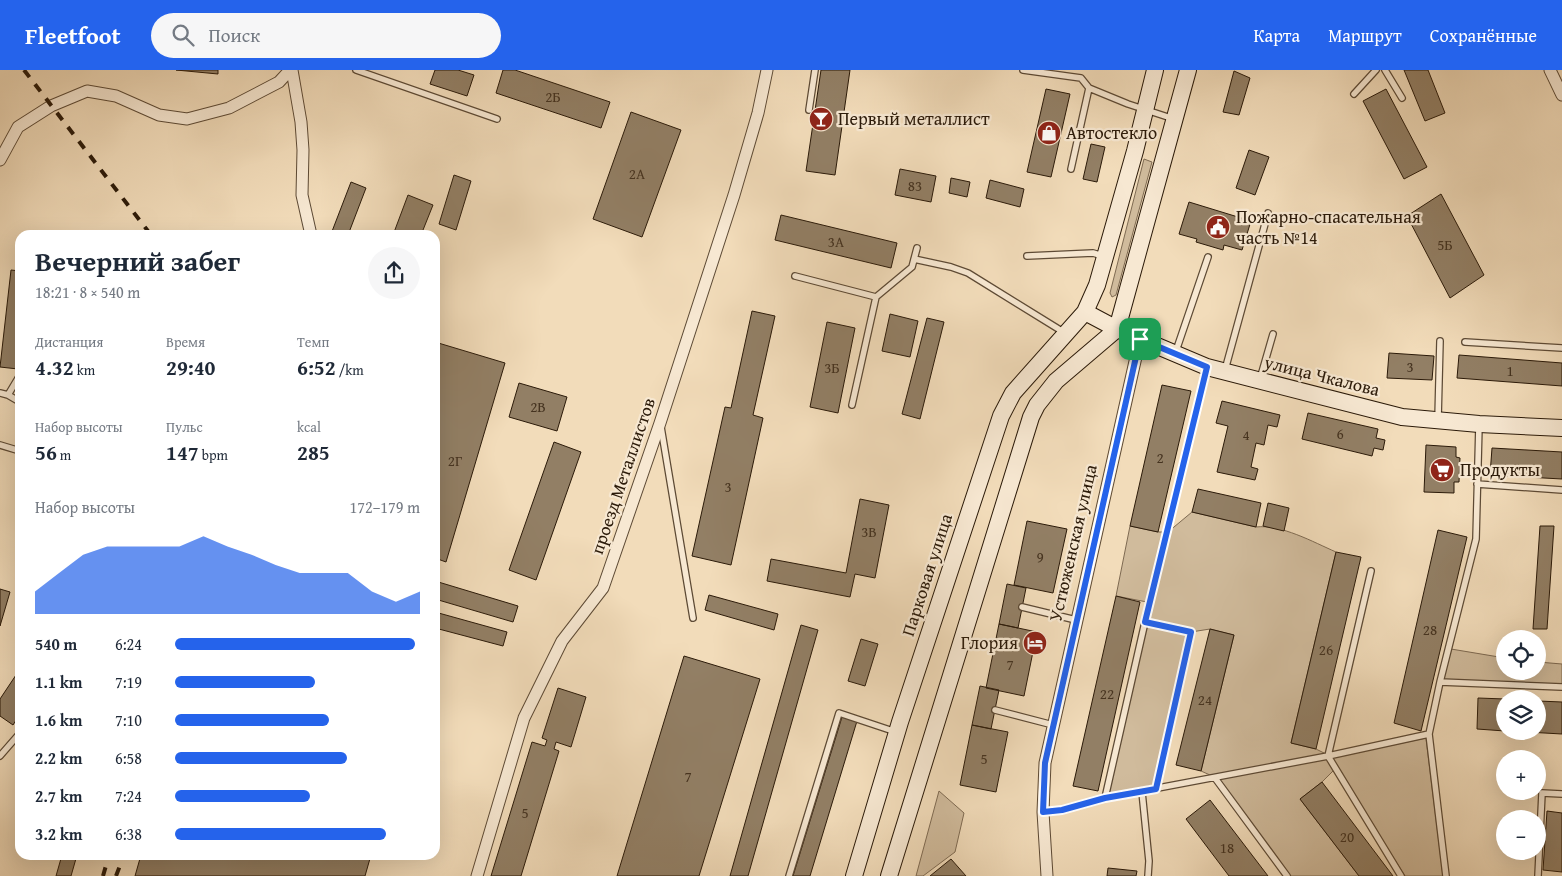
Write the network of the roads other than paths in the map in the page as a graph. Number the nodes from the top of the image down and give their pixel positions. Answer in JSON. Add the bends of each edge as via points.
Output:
{"nodes":[{"id":1,"x":291,"y":70,"type":"edge"},
{"id":2,"x":356,"y":70,"type":"edge"},
{"id":3,"x":767,"y":70,"type":"edge"},
{"id":4,"x":815,"y":70,"type":"edge"},
{"id":5,"x":1023,"y":70,"type":"edge"},
{"id":6,"x":1156,"y":70,"type":"edge"},
{"id":7,"x":1188,"y":70,"type":"edge"},
{"id":8,"x":1376,"y":70,"type":"edge"},
{"id":9,"x":1386,"y":70,"type":"edge"},
{"id":10,"x":1550,"y":70,"type":"edge"},
{"id":11,"x":1089,"y":88,"type":"junction"},
{"id":12,"x":1354,"y":94,"type":"dead end"},
{"id":13,"x":1562,"y":95,"type":"edge"},
{"id":14,"x":1402,"y":98,"type":"dead end"},
{"id":15,"x":809,"y":110,"type":"dead end"},
{"id":16,"x":1146,"y":110,"type":"junction"},
{"id":17,"x":497,"y":119,"type":"dead end"},
{"id":18,"x":1174,"y":119,"type":"junction"},
{"id":19,"x":0,"y":160,"type":"edge"},
{"id":20,"x":1071,"y":169,"type":"dead end"},
{"id":21,"x":1268,"y":213,"type":"dead end"},
{"id":22,"x":310,"y":230,"type":"edge"},
{"id":23,"x":917,"y":248,"type":"dead end"},
{"id":24,"x":1027,"y":256,"type":"dead end"},
{"id":25,"x":1105,"y":257,"type":"junction"},
{"id":26,"x":1208,"y":257,"type":"dead end"},
{"id":27,"x":914,"y":259,"type":"junction"},
{"id":28,"x":795,"y":276,"type":"dead end"},
{"id":29,"x":876,"y":297,"type":"junction"},
{"id":30,"x":1085,"y":312,"type":"junction"},
{"id":31,"x":1117,"y":329,"type":"junction"},
{"id":32,"x":1067,"y":334,"type":"junction"},
{"id":33,"x":1273,"y":334,"type":"dead end"},
{"id":34,"x":1140,"y":339,"type":"junction"},
{"id":35,"x":1440,"y":341,"type":"dead end"},
{"id":36,"x":1464,"y":342,"type":"dead end"},
{"id":37,"x":1562,"y":348,"type":"edge"},
{"id":38,"x":1175,"y":353,"type":"junction"},
{"id":39,"x":1207,"y":367,"type":"junction"},
{"id":40,"x":1225,"y":372,"type":"junction"},
{"id":41,"x":1259,"y":380,"type":"junction"},
{"id":42,"x":15,"y":383,"type":"edge"},
{"id":43,"x":0,"y":393,"type":"edge"},
{"id":44,"x":8,"y":395,"type":"junction"},
{"id":45,"x":15,"y":399,"type":"edge"},
{"id":46,"x":852,"y":405,"type":"dead end"},
{"id":47,"x":1438,"y":421,"type":"junction"},
{"id":48,"x":660,"y":423,"type":"junction"},
{"id":49,"x":1479,"y":424,"type":"junction"},
{"id":50,"x":1562,"y":428,"type":"edge"},
{"id":51,"x":0,"y":445,"type":"edge"},
{"id":52,"x":15,"y":450,"type":"edge"},
{"id":53,"x":1477,"y":484,"type":"junction"},
{"id":54,"x":1562,"y":490,"type":"edge"},
{"id":55,"x":1371,"y":571,"type":"dead end"},
{"id":56,"x":1022,"y":607,"type":"dead end"},
{"id":57,"x":693,"y":618,"type":"dead end"},
{"id":58,"x":1076,"y":620,"type":"junction"},
{"id":59,"x":1145,"y":622,"type":"junction"},
{"id":60,"x":1440,"y":682,"type":"junction"},
{"id":61,"x":1562,"y":687,"type":"edge"},
{"id":62,"x":995,"y":710,"type":"dead end"},
{"id":63,"x":1053,"y":725,"type":"junction"},
{"id":64,"x":897,"y":732,"type":"junction"},
{"id":65,"x":1429,"y":734,"type":"junction"},
{"id":66,"x":15,"y":739,"type":"edge"},
{"id":67,"x":0,"y":756,"type":"edge"},
{"id":68,"x":1328,"y":756,"type":"junction"},
{"id":69,"x":1215,"y":778,"type":"junction"},
{"id":70,"x":1156,"y":789,"type":"junction"},
{"id":71,"x":1142,"y":792,"type":"junction"},
{"id":72,"x":1562,"y":794,"type":"edge"},
{"id":73,"x":1105,"y":798,"type":"junction"},
{"id":74,"x":1043,"y":812,"type":"junction"},
{"id":75,"x":477,"y":876,"type":"edge"},
{"id":76,"x":790,"y":876,"type":"edge"},
{"id":77,"x":854,"y":876,"type":"edge"},
{"id":78,"x":889,"y":876,"type":"edge"},
{"id":79,"x":1047,"y":876,"type":"edge"},
{"id":80,"x":1148,"y":876,"type":"edge"},
{"id":81,"x":1287,"y":876,"type":"edge"},
{"id":82,"x":1402,"y":876,"type":"edge"},
{"id":83,"x":1446,"y":876,"type":"edge"},
{"id":84,"x":1538,"y":876,"type":"edge"}],
"edges":[{"from":1,"to":19,"type":"street","via":[[279,82],[229,108],[188,119],[159,115],[116,96],[87,90],[51,106],[18,127]]},
{"from":1,"to":22,"type":"street","via":[[301,122],[302,195]]},
{"from":2,"to":17,"type":"lane"},
{"from":3,"to":48,"type":"street","name":"проезд Металлистов","via":[[734,194]]},
{"from":4,"to":15,"type":"lane"},
{"from":5,"to":11,"type":"lane","via":[[1080,78]]},
{"from":6,"to":16,"type":"main road"},
{"from":7,"to":18,"type":"main road"},
{"from":8,"to":12,"type":"lane"},
{"from":9,"to":14,"type":"lane"},
{"from":10,"to":13,"type":"street"},
{"from":11,"to":16,"type":"lane"},
{"from":11,"to":20,"type":"lane"},
{"from":16,"to":18,"type":"lane"},
{"from":16,"to":25,"type":"main road"},
{"from":18,"to":31,"type":"main road"},
{"from":21,"to":40,"type":"lane"},
{"from":23,"to":27,"type":"lane"},
{"from":24,"to":25,"type":"lane","via":[[1093,253]]},
{"from":25,"to":30,"type":"main road"},
{"from":26,"to":38,"type":"lane"},
{"from":27,"to":29,"type":"lane","via":[[912,267]]},
{"from":27,"to":32,"type":"lane","via":[[968,273]]},
{"from":28,"to":29,"type":"lane"},
{"from":29,"to":46,"type":"lane"},
{"from":30,"to":31,"type":"main road","name":"улица Чкалова"},
{"from":30,"to":32,"type":"main road","name":"Парковая улица"},
{"from":31,"to":34,"type":"main road","name":"улица Чкалова"},
{"from":31,"to":78,"type":"main road","via":[[1056,381],[1031,417]]},
{"from":32,"to":64,"type":"main road","name":"Парковая улица","via":[[1013,393],[1001,416]]},
{"from":33,"to":41,"type":"lane"},
{"from":34,"to":38,"type":"main road","name":"улица Чкалова"},
{"from":34,"to":58,"type":"street","name":"Устюженская улица"},
{"from":35,"to":47,"type":"lane"},
{"from":36,"to":37,"type":"lane"},
{"from":38,"to":39,"type":"main road","name":"улица Чкалова"},
{"from":39,"to":40,"type":"main road","name":"улица Чкалова"},
{"from":39,"to":59,"type":"lane"},
{"from":40,"to":41,"type":"main road","name":"улица Чкалова"},
{"from":41,"to":47,"type":"main road","name":"улица Чкалова","via":[[1402,417]]},
{"from":42,"to":44,"type":"lane"},
{"from":43,"to":44,"type":"lane"},
{"from":44,"to":45,"type":"lane"},
{"from":47,"to":49,"type":"main road","name":"улица Чкалова"},
{"from":48,"to":57,"type":"lane"},
{"from":48,"to":75,"type":"street","name":"проезд Металлистов","via":[[604,588],[562,641],[524,718]]},
{"from":49,"to":50,"type":"main road","name":"улица Чкалова"},
{"from":49,"to":53,"type":"lane"},
{"from":51,"to":52,"type":"lane"},
{"from":53,"to":54,"type":"lane"},
{"from":53,"to":60,"type":"lane","via":[[1476,539]]},
{"from":55,"to":68,"type":"lane"},
{"from":56,"to":58,"type":"lane"},
{"from":58,"to":63,"type":"street","name":"Устюженская улица"},
{"from":59,"to":70,"type":"lane","via":[[1191,632]]},
{"from":59,"to":73,"type":"lane"},
{"from":60,"to":61,"type":"lane"},
{"from":60,"to":65,"type":"lane"},
{"from":62,"to":63,"type":"lane"},
{"from":63,"to":74,"type":"street","name":"Устюженская улица","via":[[1045,763]]},
{"from":64,"to":76,"type":"lane","via":[[839,713]]},
{"from":64,"to":77,"type":"main road","name":"Парковая улица"},
{"from":65,"to":68,"type":"lane"},
{"from":65,"to":83,"type":"lane"},
{"from":66,"to":67,"type":"lane"},
{"from":68,"to":69,"type":"lane"},
{"from":68,"to":82,"type":"lane"},
{"from":69,"to":70,"type":"lane"},
{"from":69,"to":81,"type":"lane"},
{"from":70,"to":71,"type":"lane"},
{"from":71,"to":73,"type":"lane"},
{"from":71,"to":80,"type":"lane","via":[[1150,861]]},
{"from":72,"to":84,"type":"lane","via":[[1542,793]]},
{"from":73,"to":74,"type":"lane"},
{"from":74,"to":79,"type":"street","name":"Устюженская улица"}]}
